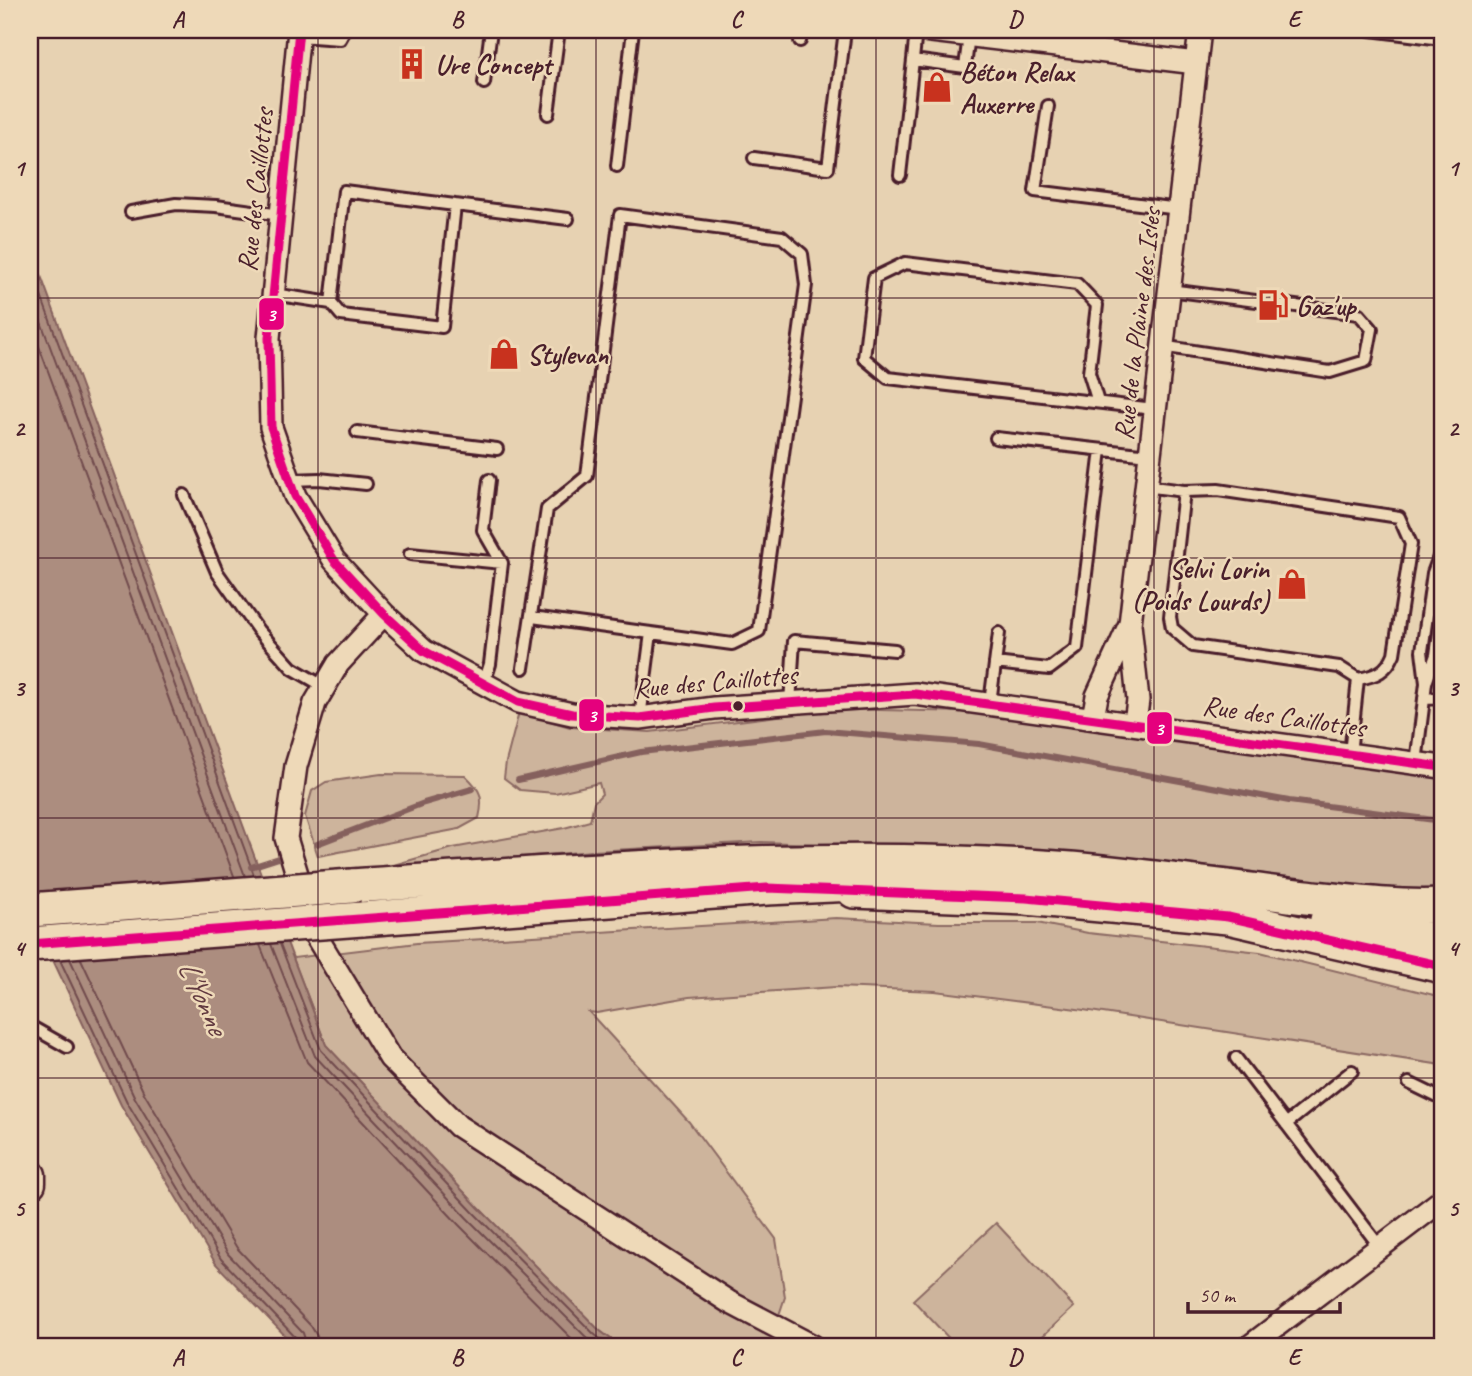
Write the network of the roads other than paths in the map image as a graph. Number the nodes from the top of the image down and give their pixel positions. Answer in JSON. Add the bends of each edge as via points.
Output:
{"nodes":[{"id":1,"x":345,"y":30,"type":"edge"},
{"id":2,"x":491,"y":30,"type":"edge"},
{"id":3,"x":558,"y":30,"type":"edge"},
{"id":4,"x":633,"y":30,"type":"edge"},
{"id":5,"x":845,"y":30,"type":"edge"},
{"id":6,"x":916,"y":30,"type":"edge"},
{"id":7,"x":924,"y":30,"type":"edge"},
{"id":8,"x":1200,"y":30,"type":"edge"},
{"id":9,"x":1370,"y":30,"type":"edge"},
{"id":10,"x":299,"y":33,"type":"edge"},
{"id":11,"x":969,"y":35,"type":"junction"},
{"id":12,"x":1057,"y":38,"type":"edge"},
{"id":13,"x":1442,"y":39,"type":"edge"},
{"id":14,"x":1096,"y":40,"type":"edge"},
{"id":15,"x":913,"y":60,"type":"junction"},
{"id":16,"x":1196,"y":63,"type":"junction"},
{"id":17,"x":484,"y":83,"type":"dead end"},
{"id":18,"x":1048,"y":106,"type":"dead end"},
{"id":19,"x":548,"y":114,"type":"dead end"},
{"id":20,"x":754,"y":158,"type":"dead end"},
{"id":21,"x":617,"y":166,"type":"dead end"},
{"id":22,"x":900,"y":175,"type":"dead end"},
{"id":23,"x":455,"y":205,"type":"junction"},
{"id":24,"x":1179,"y":209,"type":"junction"},
{"id":25,"x":131,"y":212,"type":"dead end"},
{"id":26,"x":281,"y":215,"type":"junction"},
{"id":27,"x":568,"y":219,"type":"dead end"},
{"id":28,"x":1169,"y":290,"type":"junction"},
{"id":29,"x":273,"y":294,"type":"junction"},
{"id":30,"x":331,"y":303,"type":"junction"},
{"id":31,"x":1161,"y":346,"type":"junction"},
{"id":32,"x":1098,"y":402,"type":"junction"},
{"id":33,"x":1154,"y":409,"type":"junction"},
{"id":34,"x":357,"y":432,"type":"dead end"},
{"id":35,"x":996,"y":438,"type":"dead end"},
{"id":36,"x":498,"y":449,"type":"dead end"},
{"id":37,"x":1101,"y":450,"type":"junction"},
{"id":38,"x":1149,"y":455,"type":"junction"},
{"id":39,"x":289,"y":480,"type":"junction"},
{"id":40,"x":489,"y":480,"type":"dead end"},
{"id":41,"x":366,"y":484,"type":"dead end"},
{"id":42,"x":1145,"y":486,"type":"junction"},
{"id":43,"x":1184,"y":491,"type":"junction"},
{"id":44,"x":184,"y":495,"type":"dead end"},
{"id":45,"x":1442,"y":549,"type":"edge"},
{"id":46,"x":410,"y":554,"type":"dead end"},
{"id":47,"x":502,"y":563,"type":"junction"},
{"id":48,"x":1442,"y":612,"type":"edge"},
{"id":49,"x":384,"y":614,"type":"junction"},
{"id":50,"x":531,"y":617,"type":"junction"},
{"id":51,"x":1130,"y":624,"type":"junction"},
{"id":52,"x":651,"y":633,"type":"junction"},
{"id":53,"x":999,"y":633,"type":"dead end"},
{"id":54,"x":895,"y":650,"type":"dead end"},
{"id":55,"x":995,"y":663,"type":"junction"},
{"id":56,"x":523,"y":668,"type":"dead end"},
{"id":57,"x":1357,"y":679,"type":"junction"},
{"id":58,"x":484,"y":683,"type":"junction"},
{"id":59,"x":1426,"y":683,"type":"junction"},
{"id":60,"x":325,"y":687,"type":"junction"},
{"id":61,"x":1424,"y":698,"type":"junction"},
{"id":62,"x":1442,"y":699,"type":"edge"},
{"id":63,"x":790,"y":703,"type":"junction"},
{"id":64,"x":990,"y":704,"type":"junction"},
{"id":65,"x":640,"y":718,"type":"junction"},
{"id":66,"x":1093,"y":718,"type":"junction"},
{"id":67,"x":1135,"y":723,"type":"junction"},
{"id":68,"x":1350,"y":754,"type":"junction"},
{"id":69,"x":1416,"y":763,"type":"junction"},
{"id":70,"x":1442,"y":767,"type":"edge"},
{"id":71,"x":767,"y":888,"type":"junction"},
{"id":72,"x":1225,"y":888,"type":"junction"},
{"id":73,"x":1442,"y":906,"type":"edge"},
{"id":74,"x":30,"y":910,"type":"edge"},
{"id":75,"x":1380,"y":928,"type":"junction"},
{"id":76,"x":1442,"y":942,"type":"edge"},
{"id":77,"x":30,"y":944,"type":"edge"},
{"id":78,"x":1442,"y":966,"type":"edge"},
{"id":79,"x":30,"y":1026,"type":"edge"},
{"id":80,"x":67,"y":1047,"type":"dead end"},
{"id":81,"x":1236,"y":1058,"type":"dead end"},
{"id":82,"x":1352,"y":1071,"type":"dead end"},
{"id":83,"x":1409,"y":1083,"type":"dead end"},
{"id":84,"x":1442,"y":1099,"type":"edge"},
{"id":85,"x":1286,"y":1124,"type":"junction"},
{"id":86,"x":30,"y":1175,"type":"edge"},
{"id":87,"x":30,"y":1182,"type":"edge"},
{"id":88,"x":1442,"y":1200,"type":"edge"},
{"id":89,"x":1380,"y":1247,"type":"junction"},
{"id":90,"x":813,"y":1346,"type":"edge"},
{"id":91,"x":1250,"y":1346,"type":"edge"}],
"edges":[{"from":1,"to":10,"type":"lane","via":[[340,39]]},
{"from":2,"to":17,"type":"lane"},
{"from":3,"to":19,"type":"lane"},
{"from":4,"to":21,"type":"lane"},
{"from":5,"to":20,"type":"lane","via":[[828,168]]},
{"from":6,"to":15,"type":"lane"},
{"from":7,"to":11,"type":"street"},
{"from":8,"to":16,"type":"street","name":"Rue de la Plaine des Isles"},
{"from":9,"to":13,"type":"lane"},
{"from":10,"to":26,"type":"street","name":"Rue des Caillottes"},
{"from":11,"to":12,"type":"street"},
{"from":11,"to":15,"type":"lane","via":[[965,67]]},
{"from":12,"to":14,"type":"street"},
{"from":14,"to":16,"type":"street"},
{"from":15,"to":22,"type":"lane"},
{"from":16,"to":24,"type":"street","name":"Rue de la Plaine des Isles"},
{"from":18,"to":24,"type":"lane","via":[[1035,191]]},
{"from":23,"to":27,"type":"lane"},
{"from":23,"to":30,"type":"lane","via":[[344,191]]},
{"from":23,"to":30,"type":"lane","via":[[442,327],[341,315]]},
{"from":24,"to":28,"type":"street","name":"Rue de la Plaine des Isles"},
{"from":25,"to":26,"type":"lane","via":[[176,204]]},
{"from":26,"to":29,"type":"street","name":"Rue des Caillottes"},
{"from":28,"to":31,"type":"street","name":"Rue de la Plaine des Isles"},
{"from":28,"to":31,"type":"lane","via":[[1359,314],[1372,329],[1366,361],[1330,372]]},
{"from":29,"to":30,"type":"lane"},
{"from":29,"to":39,"type":"street","name":"Rue des Caillottes","via":[[271,427]]},
{"from":31,"to":33,"type":"street","name":"Rue de la Plaine des Isles"},
{"from":32,"to":32,"type":"lane","via":[[1089,373],[1097,305],[1077,284],[905,263],[874,278],[864,358],[888,377]]},
{"from":32,"to":33,"type":"lane"},
{"from":33,"to":38,"type":"street","name":"Rue de la Plaine des Isles"},
{"from":34,"to":36,"type":"lane"},
{"from":35,"to":37,"type":"lane"},
{"from":37,"to":38,"type":"lane"},
{"from":37,"to":55,"type":"lane","via":[[1077,648],[1049,669]]},
{"from":38,"to":42,"type":"street","name":"Rue de la Plaine des Isles"},
{"from":39,"to":41,"type":"lane"},
{"from":39,"to":49,"type":"street","name":"Rue des Caillottes","via":[[334,560]]},
{"from":40,"to":47,"type":"lane","via":[[483,530]]},
{"from":42,"to":43,"type":"lane"},
{"from":42,"to":51,"type":"street","name":"Rue de la Plaine des Isles"},
{"from":43,"to":57,"type":"lane","via":[[1170,617],[1172,628],[1182,639],[1193,646],[1339,667]]},
{"from":43,"to":57,"type":"lane","via":[[1218,490],[1399,517],[1411,544],[1394,654],[1389,667]]},
{"from":44,"to":60,"type":"lane","via":[[218,572],[258,630],[292,668]]},
{"from":45,"to":59,"type":"lane","via":[[1433,573],[1422,652]]},
{"from":46,"to":47,"type":"lane"},
{"from":47,"to":58,"type":"lane"},
{"from":48,"to":59,"type":"lane"},
{"from":49,"to":58,"type":"street","name":"Rue des Caillottes","via":[[424,650]]},
{"from":49,"to":60,"type":"street","via":[[338,664]]},
{"from":50,"to":52,"type":"lane"},
{"from":50,"to":52,"type":"lane","via":[[547,509],[587,476],[620,215],[782,237],[802,254],[806,285],[759,631],[732,644]]},
{"from":50,"to":56,"type":"lane"},
{"from":51,"to":66,"type":"street","name":"Rue de la Plaine des Isles","via":[[1097,696]]},
{"from":51,"to":67,"type":"street","name":"Rue de la Plaine des Isles","via":[[1138,700]]},
{"from":52,"to":65,"type":"lane"},
{"from":53,"to":55,"type":"lane"},
{"from":54,"to":63,"type":"lane","via":[[794,641]]},
{"from":55,"to":64,"type":"lane"},
{"from":57,"to":68,"type":"lane"},
{"from":58,"to":65,"type":"street","name":"Rue des Caillottes","via":[[518,702],[572,714]]},
{"from":59,"to":61,"type":"lane"},
{"from":60,"to":90,"type":"street","via":[[310,714],[296,766],[286,838],[316,936],[390,1058],[458,1126],[729,1302]]},
{"from":61,"to":62,"type":"lane"},
{"from":61,"to":69,"type":"lane"},
{"from":63,"to":64,"type":"street","name":"Rue des Caillottes","via":[[915,694]]},
{"from":63,"to":65,"type":"street","name":"Rue des Caillottes"},
{"from":64,"to":66,"type":"street","name":"Rue des Caillottes"},
{"from":66,"to":67,"type":"street","name":"Rue des Caillottes"},
{"from":67,"to":68,"type":"street","name":"Rue des Caillottes"},
{"from":68,"to":69,"type":"street","name":"Rue des Caillottes"},
{"from":69,"to":70,"type":"street","name":"Rue des Caillottes"},
{"from":71,"to":75,"type":"main road","via":[[854,882],[1027,886],[1176,898]]},
{"from":71,"to":77,"type":"main road","bridge":true},
{"from":71,"to":78,"type":"main road","via":[[1026,898],[1228,917]]},
{"from":72,"to":73,"type":"main road","via":[[1408,908]]},
{"from":72,"to":74,"type":"main road","bridge":true,"via":[[1028,866],[879,860],[745,862]]},
{"from":72,"to":75,"type":"main road"},
{"from":75,"to":76,"type":"main road"},
{"from":79,"to":80,"type":"lane"},
{"from":81,"to":85,"type":"lane"},
{"from":82,"to":85,"type":"lane"},
{"from":83,"to":84,"type":"lane"},
{"from":85,"to":89,"type":"lane"},
{"from":86,"to":87,"type":"street"},
{"from":88,"to":89,"type":"street"},
{"from":89,"to":91,"type":"street"}]}
